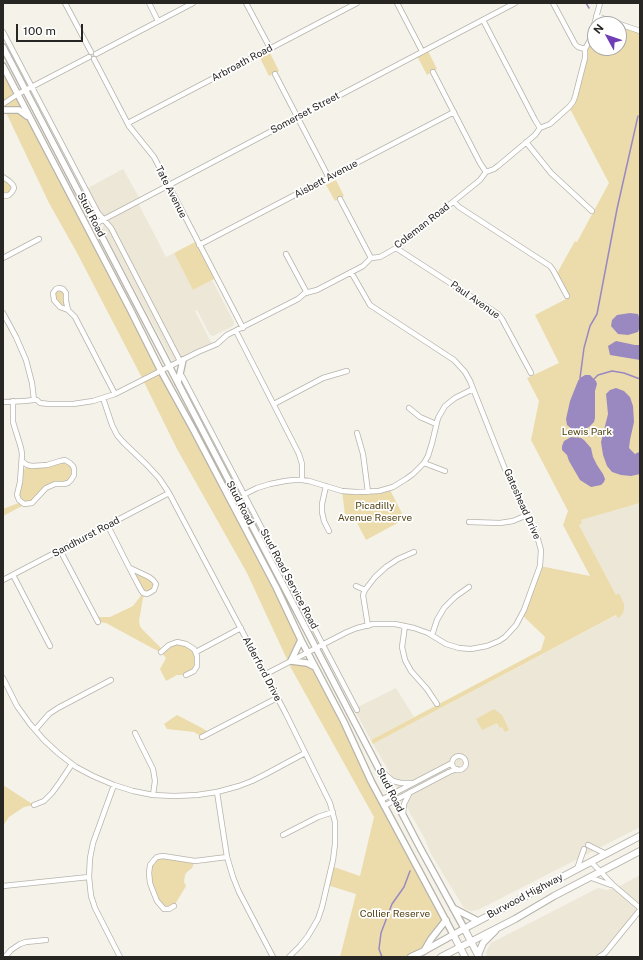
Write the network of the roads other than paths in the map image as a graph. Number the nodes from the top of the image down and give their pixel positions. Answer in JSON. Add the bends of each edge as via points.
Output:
{"nodes":[{"id":1,"x":65,"y":3,"type":"edge"},
{"id":2,"x":149,"y":3,"type":"edge"},
{"id":3,"x":193,"y":3,"type":"edge"},
{"id":4,"x":246,"y":3,"type":"edge"},
{"id":5,"x":357,"y":3,"type":"edge"},
{"id":6,"x":397,"y":3,"type":"edge"},
{"id":7,"x":515,"y":3,"type":"edge"},
{"id":8,"x":553,"y":3,"type":"edge"},
{"id":9,"x":600,"y":3,"type":"edge"},
{"id":10,"x":596,"y":16,"type":"edge"},
{"id":11,"x":483,"y":20,"type":"junction"},
{"id":12,"x":158,"y":21,"type":"junction"},
{"id":13,"x":627,"y":27,"type":"edge"},
{"id":14,"x":640,"y":31,"type":"edge"},
{"id":15,"x":3,"y":32,"type":"edge"},
{"id":16,"x":587,"y":45,"type":"edge"},
{"id":17,"x":3,"y":47,"type":"edge"},
{"id":18,"x":270,"y":48,"type":"junction"},
{"id":19,"x":585,"y":49,"type":"junction"},
{"id":20,"x":422,"y":51,"type":"junction"},
{"id":21,"x":93,"y":56,"type":"junction"},
{"id":22,"x":3,"y":66,"type":"edge"},
{"id":23,"x":433,"y":72,"type":"dead end"},
{"id":24,"x":275,"y":74,"type":"dead end"},
{"id":25,"x":32,"y":87,"type":"junction"},
{"id":26,"x":26,"y":90,"type":"junction"},
{"id":27,"x":18,"y":94,"type":"junction"},
{"id":28,"x":3,"y":104,"type":"edge"},
{"id":29,"x":3,"y":110,"type":"edge"},
{"id":30,"x":454,"y":112,"type":"junction"},
{"id":31,"x":297,"y":117,"type":"junction"},
{"id":32,"x":30,"y":118,"type":"junction"},
{"id":33,"x":128,"y":123,"type":"junction"},
{"id":34,"x":540,"y":128,"type":"junction"},
{"id":35,"x":526,"y":142,"type":"junction"},
{"id":36,"x":486,"y":172,"type":"junction"},
{"id":37,"x":3,"y":177,"type":"edge"},
{"id":38,"x":329,"y":178,"type":"junction"},
{"id":39,"x":168,"y":184,"type":"junction"},
{"id":40,"x":3,"y":195,"type":"edge"},
{"id":41,"x":340,"y":199,"type":"dead end"},
{"id":42,"x":454,"y":202,"type":"junction"},
{"id":43,"x":592,"y":211,"type":"dead end"},
{"id":44,"x":104,"y":219,"type":"junction"},
{"id":45,"x":95,"y":224,"type":"junction"},
{"id":46,"x":39,"y":239,"type":"dead end"},
{"id":47,"x":199,"y":245,"type":"junction"},
{"id":48,"x":396,"y":248,"type":"junction"},
{"id":49,"x":286,"y":254,"type":"dead end"},
{"id":50,"x":3,"y":258,"type":"edge"},
{"id":51,"x":371,"y":258,"type":"junction"},
{"id":52,"x":351,"y":272,"type":"junction"},
{"id":53,"x":306,"y":293,"type":"junction"},
{"id":54,"x":567,"y":296,"type":"dead end"},
{"id":55,"x":68,"y":310,"type":"junction"},
{"id":56,"x":3,"y":313,"type":"edge"},
{"id":57,"x":243,"y":328,"type":"junction"},
{"id":58,"x":236,"y":331,"type":"junction"},
{"id":59,"x":181,"y":360,"type":"junction"},
{"id":60,"x":170,"y":366,"type":"junction"},
{"id":61,"x":161,"y":371,"type":"junction"},
{"id":62,"x":347,"y":371,"type":"dead end"},
{"id":63,"x":531,"y":373,"type":"dead end"},
{"id":64,"x":182,"y":376,"type":"dead end"},
{"id":65,"x":178,"y":383,"type":"junction"},
{"id":66,"x":188,"y":385,"type":"junction"},
{"id":67,"x":181,"y":389,"type":"junction"},
{"id":68,"x":473,"y":389,"type":"junction"},
{"id":69,"x":115,"y":394,"type":"junction"},
{"id":70,"x":103,"y":398,"type":"junction"},
{"id":71,"x":34,"y":400,"type":"junction"},
{"id":72,"x":13,"y":401,"type":"junction"},
{"id":73,"x":3,"y":402,"type":"edge"},
{"id":74,"x":274,"y":404,"type":"junction"},
{"id":75,"x":409,"y":408,"type":"dead end"},
{"id":76,"x":436,"y":424,"type":"junction"},
{"id":77,"x":357,"y":433,"type":"dead end"},
{"id":78,"x":22,"y":461,"type":"junction"},
{"id":79,"x":424,"y":463,"type":"junction"},
{"id":80,"x":29,"y":466,"type":"junction"},
{"id":81,"x":445,"y":471,"type":"dead end"},
{"id":82,"x":20,"y":472,"type":"junction"},
{"id":83,"x":302,"y":480,"type":"junction"},
{"id":84,"x":326,"y":486,"type":"junction"},
{"id":85,"x":368,"y":492,"type":"junction"},
{"id":86,"x":170,"y":493,"type":"junction"},
{"id":87,"x":245,"y":494,"type":"junction"},
{"id":88,"x":527,"y":515,"type":"junction"},
{"id":89,"x":469,"y":522,"type":"dead end"},
{"id":90,"x":108,"y":526,"type":"junction"},
{"id":91,"x":329,"y":531,"type":"dead end"},
{"id":92,"x":60,"y":550,"type":"junction"},
{"id":93,"x":414,"y":552,"type":"dead end"},
{"id":94,"x":130,"y":568,"type":"junction"},
{"id":95,"x":13,"y":575,"type":"junction"},
{"id":96,"x":3,"y":580,"type":"edge"},
{"id":97,"x":356,"y":586,"type":"dead end"},
{"id":98,"x":469,"y":587,"type":"dead end"},
{"id":99,"x":365,"y":590,"type":"junction"},
{"id":100,"x":98,"y":622,"type":"dead end"},
{"id":101,"x":368,"y":626,"type":"junction"},
{"id":102,"x":404,"y":626,"type":"junction"},
{"id":103,"x":241,"y":628,"type":"junction"},
{"id":104,"x":432,"y":636,"type":"junction"},
{"id":105,"x":301,"y":640,"type":"junction"},
{"id":106,"x":323,"y":644,"type":"junction"},
{"id":107,"x":50,"y":646,"type":"dead end"},
{"id":108,"x":316,"y":648,"type":"junction"},
{"id":109,"x":161,"y":652,"type":"dead end"},
{"id":110,"x":196,"y":652,"type":"junction"},
{"id":111,"x":307,"y":652,"type":"junction"},
{"id":112,"x":291,"y":661,"type":"junction"},
{"id":113,"x":315,"y":667,"type":"junction"},
{"id":114,"x":264,"y":674,"type":"junction"},
{"id":115,"x":186,"y":675,"type":"dead end"},
{"id":116,"x":3,"y":678,"type":"edge"},
{"id":117,"x":111,"y":680,"type":"dead end"},
{"id":118,"x":277,"y":698,"type":"junction"},
{"id":119,"x":437,"y":704,"type":"dead end"},
{"id":120,"x":357,"y":710,"type":"dead end"},
{"id":121,"x":35,"y":730,"type":"junction"},
{"id":122,"x":135,"y":733,"type":"dead end"},
{"id":123,"x":202,"y":737,"type":"dead end"},
{"id":124,"x":306,"y":753,"type":"junction"},
{"id":125,"x":452,"y":763,"type":"junction"},
{"id":126,"x":72,"y":764,"type":"junction"},
{"id":127,"x":379,"y":768,"type":"junction"},
{"id":128,"x":458,"y":769,"type":"junction"},
{"id":129,"x":413,"y":783,"type":"junction"},
{"id":130,"x":114,"y":785,"type":"junction"},
{"id":131,"x":217,"y":792,"type":"junction"},
{"id":132,"x":410,"y":792,"type":"junction"},
{"id":133,"x":153,"y":795,"type":"junction"},
{"id":134,"x":394,"y":797,"type":"junction"},
{"id":135,"x":383,"y":803,"type":"junction"},
{"id":136,"x":34,"y":806,"type":"dead end"},
{"id":137,"x":333,"y":812,"type":"junction"},
{"id":138,"x":402,"y":814,"type":"junction"},
{"id":139,"x":283,"y":835,"type":"dead end"},
{"id":140,"x":640,"y":836,"type":"edge"},
{"id":141,"x":588,"y":845,"type":"dead end"},
{"id":142,"x":584,"y":849,"type":"dead end"},
{"id":143,"x":640,"y":851,"type":"edge"},
{"id":144,"x":606,"y":854,"type":"junction"},
{"id":145,"x":227,"y":857,"type":"junction"},
{"id":146,"x":593,"y":861,"type":"junction"},
{"id":147,"x":577,"y":869,"type":"junction"},
{"id":148,"x":600,"y":871,"type":"junction"},
{"id":149,"x":89,"y":876,"type":"junction"},
{"id":150,"x":589,"y":877,"type":"junction"},
{"id":151,"x":613,"y":885,"type":"junction"},
{"id":152,"x":3,"y":886,"type":"edge"},
{"id":153,"x":174,"y":906,"type":"dead end"},
{"id":154,"x":453,"y":908,"type":"junction"},
{"id":155,"x":640,"y":909,"type":"edge"},
{"id":156,"x":446,"y":920,"type":"junction"},
{"id":157,"x":478,"y":921,"type":"junction"},
{"id":158,"x":498,"y":927,"type":"junction"},
{"id":159,"x":464,"y":928,"type":"junction"},
{"id":160,"x":453,"y":934,"type":"junction"},
{"id":161,"x":46,"y":940,"type":"dead end"},
{"id":162,"x":471,"y":941,"type":"junction"},
{"id":163,"x":460,"y":947,"type":"junction"},
{"id":164,"x":424,"y":951,"type":"junction"},
{"id":165,"x":452,"y":955,"type":"edge"},
{"id":166,"x":478,"y":956,"type":"edge"},
{"id":167,"x":5,"y":957,"type":"edge"},
{"id":168,"x":120,"y":957,"type":"edge"},
{"id":169,"x":273,"y":957,"type":"edge"},
{"id":170,"x":289,"y":957,"type":"edge"},
{"id":171,"x":411,"y":957,"type":"edge"},
{"id":172,"x":441,"y":957,"type":"edge"},
{"id":173,"x":465,"y":957,"type":"edge"},
{"id":174,"x":599,"y":957,"type":"edge"}],
"edges":[{"from":1,"to":21,"type":"street","name":"Tate Avenue"},
{"from":2,"to":12,"type":"street"},
{"from":3,"to":12,"type":"street"},
{"from":4,"to":18,"type":"street"},
{"from":5,"to":18,"type":"street","name":"Arbroath Road"},
{"from":6,"to":20,"type":"street"},
{"from":7,"to":11,"type":"street","name":"Somerset Street"},
{"from":8,"to":19,"type":"street","via":[[575,44]]},
{"from":9,"to":10,"type":"street","name":"Coleman Road"},
{"from":11,"to":20,"type":"street","name":"Somerset Street"},
{"from":11,"to":34,"type":"street"},
{"from":12,"to":21,"type":"street"},
{"from":13,"to":14,"type":"street"},
{"from":15,"to":25,"type":"street","name":"Stud Road"},
{"from":16,"to":19,"type":"street","name":"Coleman Road"},
{"from":17,"to":26,"type":"main road","name":"Stud Road"},
{"from":18,"to":33,"type":"street","name":"Arbroath Road"},
{"from":19,"to":34,"type":"street","name":"Coleman Road","via":[[573,102],[550,124]]},
{"from":20,"to":31,"type":"street","name":"Somerset Street"},
{"from":21,"to":25,"type":"street"},
{"from":21,"to":33,"type":"street","name":"Tate Avenue"},
{"from":22,"to":27,"type":"main road","name":"Stud Road"},
{"from":23,"to":30,"type":"street"},
{"from":24,"to":31,"type":"street"},
{"from":25,"to":26,"type":"street"},
{"from":25,"to":44,"type":"street","name":"Stud Road","via":[[95,207]]},
{"from":26,"to":27,"type":"street"},
{"from":26,"to":45,"type":"main road","name":"Stud Road"},
{"from":27,"to":28,"type":"street"},
{"from":27,"to":32,"type":"main road","name":"Stud Road"},
{"from":29,"to":32,"type":"main road","via":[[19,110]]},
{"from":30,"to":36,"type":"street"},
{"from":30,"to":38,"type":"street","name":"Aisbett Avenue"},
{"from":31,"to":38,"type":"street"},
{"from":31,"to":39,"type":"street","name":"Somerset Street"},
{"from":32,"to":61,"type":"main road","name":"Stud Road"},
{"from":33,"to":39,"type":"street","name":"Tate Avenue","via":[[154,157]]},
{"from":34,"to":35,"type":"street","name":"Coleman Road","via":[[537,134]]},
{"from":35,"to":36,"type":"street","name":"Coleman Road","via":[[496,168]]},
{"from":35,"to":43,"type":"street","via":[[550,171]]},
{"from":36,"to":42,"type":"street","name":"Coleman Road"},
{"from":37,"to":40,"type":"street","via":[[14,188],[10,195]]},
{"from":38,"to":47,"type":"street","name":"Aisbett Avenue"},
{"from":39,"to":44,"type":"street","name":"Somerset Street"},
{"from":39,"to":47,"type":"street","name":"Tate Avenue"},
{"from":41,"to":51,"type":"street"},
{"from":42,"to":48,"type":"street","name":"Coleman Road"},
{"from":42,"to":54,"type":"street","via":[[550,266]]},
{"from":44,"to":45,"type":"street","name":"Somerset Street"},
{"from":44,"to":59,"type":"street","name":"Stud Road"},
{"from":45,"to":60,"type":"main road","name":"Stud Road"},
{"from":46,"to":50,"type":"street"},
{"from":47,"to":57,"type":"street","name":"Tate Avenue"},
{"from":48,"to":51,"type":"street","name":"Coleman Road","via":[[380,257]]},
{"from":48,"to":63,"type":"street","name":"Paul Avenue","via":[[498,314]]},
{"from":49,"to":53,"type":"street"},
{"from":51,"to":52,"type":"street","name":"Coleman Road"},
{"from":52,"to":53,"type":"street","name":"Coleman Road"},
{"from":52,"to":68,"type":"street","name":"Gateshead Drive","via":[[370,305],[454,360],[465,372]]},
{"from":53,"to":57,"type":"street","name":"Coleman Road"},
{"from":55,"to":55,"type":"street","via":[[60,307],[54,300],[56,289],[62,289],[66,293]]},
{"from":55,"to":69,"type":"street"},
{"from":56,"to":71,"type":"street","via":[[26,360]]},
{"from":57,"to":58,"type":"street","name":"Coleman Road"},
{"from":58,"to":59,"type":"street","name":"Coleman Road","via":[[216,344]]},
{"from":58,"to":74,"type":"street"},
{"from":59,"to":60,"type":"street","name":"Coleman Road"},
{"from":59,"to":65,"type":"main road"},
{"from":60,"to":61,"type":"street","name":"Coleman Road"},
{"from":60,"to":65,"type":"main road","name":"Stud Road"},
{"from":61,"to":69,"type":"street","name":"Coleman Road"},
{"from":61,"to":105,"type":"main road","name":"Stud Road","via":[[263,561]]},
{"from":62,"to":74,"type":"street","via":[[323,378]]},
{"from":64,"to":66,"type":"street","name":"Stud Road Service Road"},
{"from":65,"to":67,"type":"main road","name":"Stud Road"},
{"from":66,"to":67,"type":"street"},
{"from":66,"to":87,"type":"street","name":"Stud Road Service Road"},
{"from":67,"to":108,"type":"main road","name":"Stud Road"},
{"from":68,"to":76,"type":"street","via":[[448,403]]},
{"from":68,"to":88,"type":"street","name":"Gateshead Drive","via":[[505,469]]},
{"from":69,"to":70,"type":"street","name":"Coleman Road"},
{"from":70,"to":71,"type":"street","name":"Coleman Road","via":[[60,404]]},
{"from":70,"to":86,"type":"street","name":"Alderford Drive","via":[[117,435]]},
{"from":71,"to":72,"type":"street","name":"Coleman Road"},
{"from":72,"to":73,"type":"street","name":"Coleman Road"},
{"from":72,"to":78,"type":"street","via":[[13,422]]},
{"from":74,"to":83,"type":"street","via":[[299,454]]},
{"from":75,"to":76,"type":"street","via":[[420,417]]},
{"from":76,"to":79,"type":"street"},
{"from":77,"to":85,"type":"street","via":[[363,454]]},
{"from":78,"to":80,"type":"street"},
{"from":78,"to":82,"type":"street"},
{"from":79,"to":81,"type":"street"},
{"from":79,"to":85,"type":"street","via":[[402,482],[386,489]]},
{"from":80,"to":82,"type":"street"},
{"from":80,"to":82,"type":"street","via":[[65,460],[73,466],[75,473],[70,482],[55,484],[42,492],[34,502],[26,504],[17,496]]},
{"from":83,"to":84,"type":"street"},
{"from":83,"to":87,"type":"street","via":[[285,480],[256,488]]},
{"from":84,"to":85,"type":"street","via":[[348,492]]},
{"from":84,"to":91,"type":"street","via":[[322,512]]},
{"from":86,"to":90,"type":"street","name":"Sandhurst Road"},
{"from":86,"to":103,"type":"street","name":"Alderford Drive"},
{"from":87,"to":106,"type":"street","name":"Stud Road Service Road"},
{"from":88,"to":89,"type":"street","via":[[500,523]]},
{"from":88,"to":104,"type":"street","name":"Gateshead Drive","via":[[539,543],[540,562],[522,615],[513,629],[499,641],[477,649],[454,647]]},
{"from":90,"to":92,"type":"street","name":"Sandhurst Road"},
{"from":90,"to":94,"type":"street"},
{"from":92,"to":95,"type":"street","name":"Sandhurst Road"},
{"from":92,"to":100,"type":"street"},
{"from":93,"to":99,"type":"street","via":[[386,567]]},
{"from":94,"to":94,"type":"street","via":[[153,580],[156,584],[154,590],[148,594],[144,593]]},
{"from":95,"to":96,"type":"street","name":"Sandhurst Road"},
{"from":95,"to":107,"type":"street"},
{"from":97,"to":99,"type":"street"},
{"from":98,"to":104,"type":"street","via":[[448,604],[437,620]]},
{"from":99,"to":101,"type":"street","via":[[363,596]]},
{"from":101,"to":102,"type":"street","name":"Gateshead Drive"},
{"from":101,"to":106,"type":"street","name":"Gateshead Drive","via":[[347,632]]},
{"from":102,"to":104,"type":"street","name":"Gateshead Drive"},
{"from":102,"to":119,"type":"street","via":[[402,647],[405,660]]},
{"from":103,"to":110,"type":"street"},
{"from":103,"to":114,"type":"street","name":"Alderford Drive"},
{"from":105,"to":111,"type":"main road","name":"Stud Road"},
{"from":105,"to":112,"type":"main road"},
{"from":106,"to":108,"type":"street","name":"Gateshead Drive"},
{"from":106,"to":120,"type":"street","name":"Stud Road Service Road"},
{"from":108,"to":111,"type":"street","name":"Gateshead Drive"},
{"from":108,"to":127,"type":"main road","name":"Stud Road"},
{"from":109,"to":110,"type":"street","via":[[168,645],[177,642],[186,644]]},
{"from":110,"to":115,"type":"street","via":[[196,668]]},
{"from":111,"to":112,"type":"street","name":"Gateshead Drive"},
{"from":111,"to":113,"type":"main road","name":"Stud Road"},
{"from":112,"to":113,"type":"main road"},
{"from":112,"to":114,"type":"street","name":"Gateshead Drive"},
{"from":113,"to":135,"type":"main road","name":"Stud Road"},
{"from":114,"to":118,"type":"street","name":"Alderford Drive"},
{"from":116,"to":121,"type":"street","via":[[21,712]]},
{"from":117,"to":121,"type":"street","via":[[58,708]]},
{"from":118,"to":123,"type":"street"},
{"from":118,"to":124,"type":"street","name":"Alderford Drive"},
{"from":121,"to":126,"type":"street"},
{"from":122,"to":133,"type":"street","via":[[153,769]]},
{"from":124,"to":131,"type":"street","via":[[252,781]]},
{"from":124,"to":137,"type":"street","name":"Alderford Drive"},
{"from":125,"to":128,"type":"street"},
{"from":125,"to":128,"type":"street","via":[[457,757],[464,759],[464,767]]},
{"from":125,"to":129,"type":"street"},
{"from":126,"to":130,"type":"street"},
{"from":126,"to":136,"type":"street","via":[[52,793]]},
{"from":127,"to":129,"type":"street","via":[[393,781]]},
{"from":127,"to":134,"type":"main road","name":"Stud Road"},
{"from":128,"to":132,"type":"street"},
{"from":129,"to":134,"type":"street"},
{"from":130,"to":133,"type":"street"},
{"from":130,"to":149,"type":"street","via":[[93,843]]},
{"from":131,"to":133,"type":"street","via":[[182,796]]},
{"from":131,"to":145,"type":"street"},
{"from":132,"to":134,"type":"street"},
{"from":132,"to":138,"type":"street"},
{"from":134,"to":135,"type":"street"},
{"from":134,"to":138,"type":"main road","name":"Stud Road"},
{"from":135,"to":156,"type":"main road","name":"Stud Road"},
{"from":137,"to":139,"type":"street"},
{"from":137,"to":170,"type":"street","name":"Alderford Drive","via":[[335,852],[322,906],[308,936]]},
{"from":138,"to":154,"type":"main road","name":"Stud Road"},
{"from":140,"to":144,"type":"highway","name":"Burwood Highway"},
{"from":141,"to":144,"type":"street"},
{"from":142,"to":147,"type":"street"},
{"from":143,"to":148,"type":"highway","name":"Burwood Highway"},
{"from":144,"to":146,"type":"highway","name":"Burwood Highway"},
{"from":145,"to":153,"type":"street","via":[[194,861],[157,857],[149,869],[150,883],[162,907],[166,909]]},
{"from":145,"to":169,"type":"street","via":[[236,885]]},
{"from":146,"to":147,"type":"highway","name":"Burwood Highway"},
{"from":146,"to":148,"type":"street"},
{"from":147,"to":157,"type":"highway","name":"Burwood Highway"},
{"from":148,"to":150,"type":"highway","name":"Burwood Highway"},
{"from":148,"to":151,"type":"street"},
{"from":149,"to":152,"type":"street"},
{"from":149,"to":168,"type":"street","via":[[95,908]]},
{"from":150,"to":151,"type":"street"},
{"from":150,"to":158,"type":"highway","name":"Burwood Highway"},
{"from":151,"to":155,"type":"street"},
{"from":154,"to":157,"type":"main road"},
{"from":154,"to":159,"type":"main road","name":"Stud Road"},
{"from":155,"to":174,"type":"street"},
{"from":156,"to":160,"type":"main road","name":"Stud Road"},
{"from":156,"to":164,"type":"main road"},
{"from":157,"to":159,"type":"highway","name":"Burwood Highway"},
{"from":158,"to":162,"type":"highway","name":"Burwood Highway"},
{"from":158,"to":166,"type":"highway","via":[[483,943]]},
{"from":159,"to":160,"type":"highway","name":"Burwood Highway"},
{"from":159,"to":162,"type":"highway","name":"Stud Road"},
{"from":160,"to":163,"type":"highway","name":"Stud Road"},
{"from":160,"to":164,"type":"highway","name":"Burwood Highway"},
{"from":161,"to":167,"type":"street","via":[[20,944],[10,950]]},
{"from":162,"to":163,"type":"highway","name":"Burwood Highway"},
{"from":162,"to":166,"type":"highway","name":"Stud Road"},
{"from":163,"to":165,"type":"highway","name":"Burwood Highway"},
{"from":163,"to":173,"type":"highway","name":"Stud Road"},
{"from":164,"to":171,"type":"highway","name":"Burwood Highway"},
{"from":165,"to":172,"type":"highway","name":"Burwood Highway"}]}
